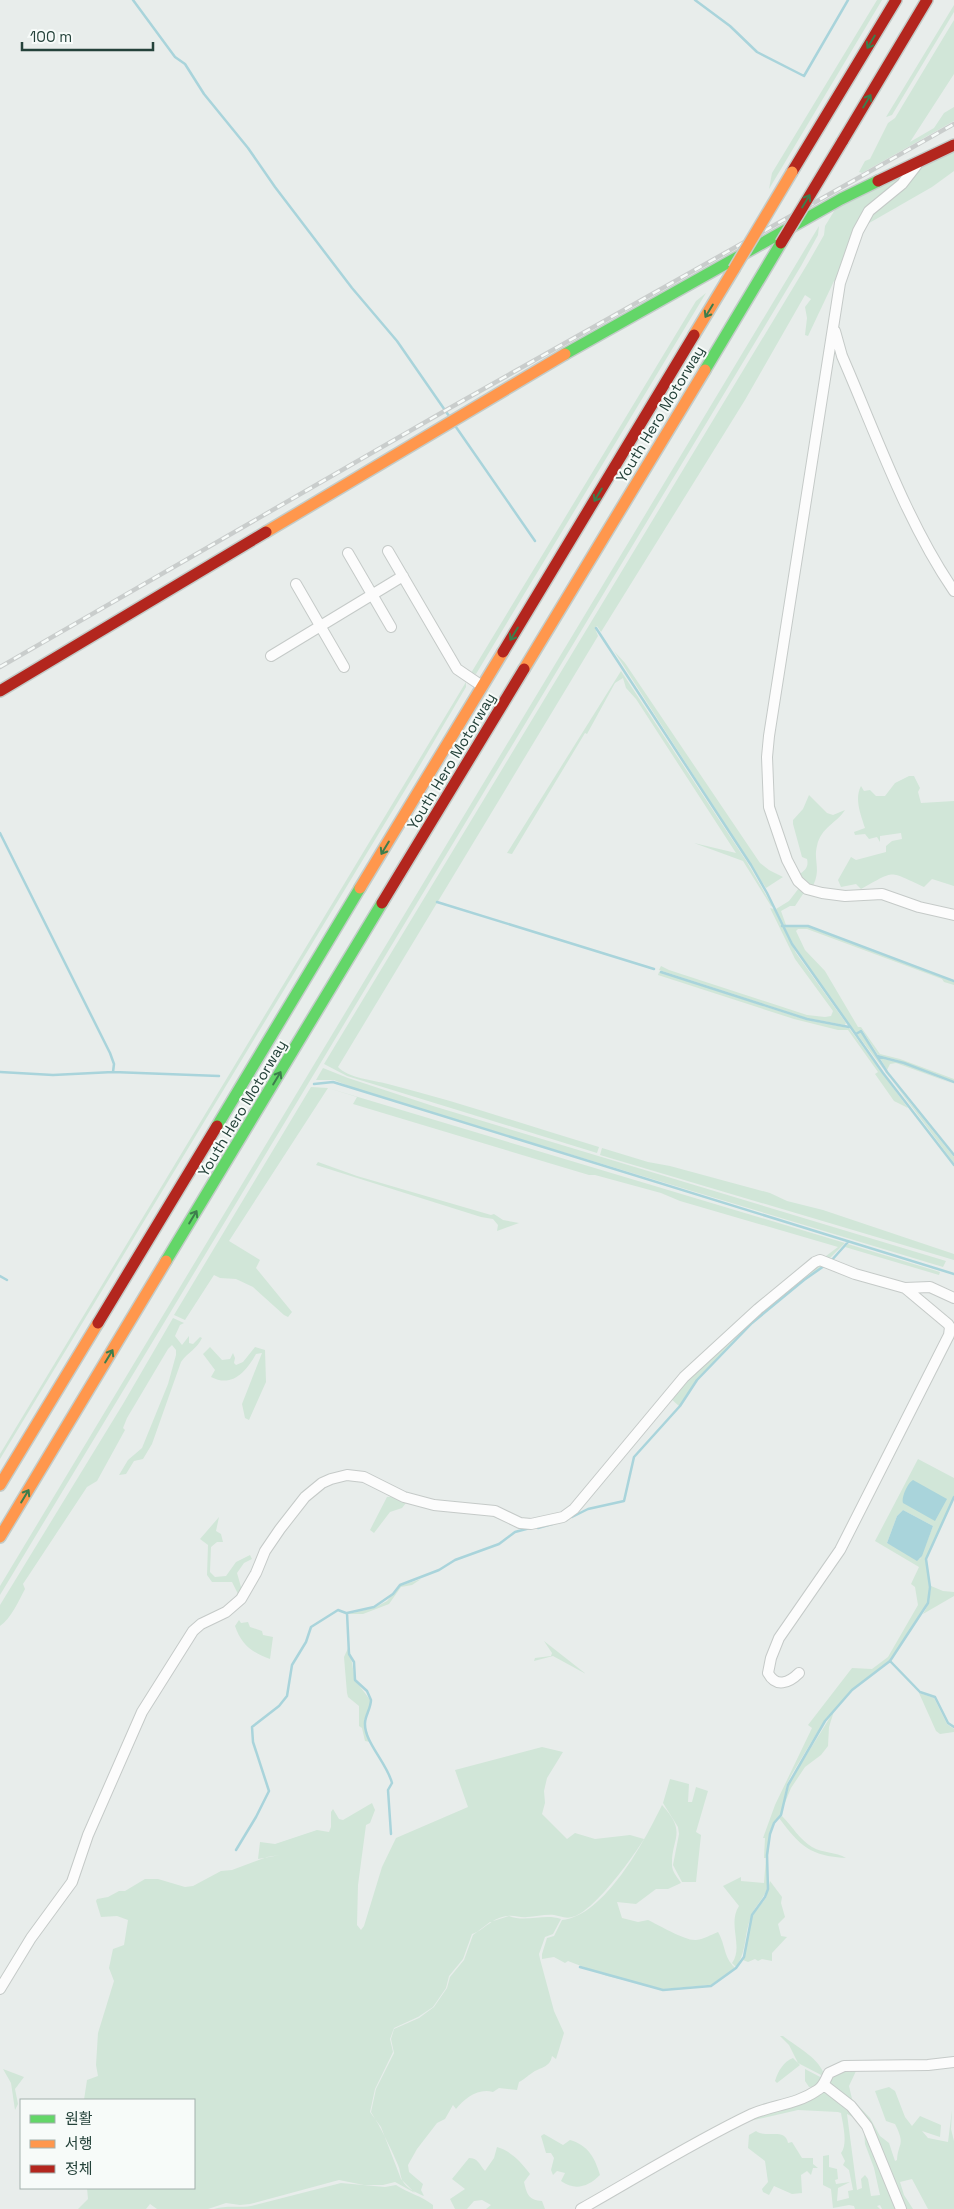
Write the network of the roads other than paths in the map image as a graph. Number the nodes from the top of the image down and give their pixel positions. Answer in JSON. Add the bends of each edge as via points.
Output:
{"nodes":[{"id":1,"x":896,"y":0,"type":"edge"},
{"id":2,"x":928,"y":0,"type":"edge"},
{"id":3,"x":954,"y":145,"type":"edge"},
{"id":4,"x":923,"y":158,"type":"junction"},
{"id":5,"x":834,"y":327,"type":"junction"},
{"id":6,"x":388,"y":551,"type":"dead end"},
{"id":7,"x":348,"y":553,"type":"dead end"},
{"id":8,"x":403,"y":576,"type":"junction"},
{"id":9,"x":296,"y":584,"type":"dead end"},
{"id":10,"x":954,"y":591,"type":"edge"},
{"id":11,"x":372,"y":595,"type":"junction"},
{"id":12,"x":320,"y":626,"type":"junction"},
{"id":13,"x":391,"y":628,"type":"dead end"},
{"id":14,"x":271,"y":656,"type":"dead end"},
{"id":15,"x":344,"y":667,"type":"dead end"},
{"id":16,"x":482,"y":686,"type":"junction"},
{"id":17,"x":0,"y":691,"type":"edge"},
{"id":18,"x":954,"y":915,"type":"edge"},
{"id":19,"x":906,"y":1288,"type":"junction"},
{"id":20,"x":954,"y":1298,"type":"edge"},
{"id":21,"x":0,"y":1485,"type":"edge"},
{"id":22,"x":0,"y":1537,"type":"edge"},
{"id":23,"x":799,"y":1673,"type":"dead end"},
{"id":24,"x":0,"y":1990,"type":"edge"},
{"id":25,"x":954,"y":2062,"type":"edge"},
{"id":26,"x":824,"y":2085,"type":"junction"},
{"id":27,"x":581,"y":2209,"type":"edge"},
{"id":28,"x":901,"y":2209,"type":"edge"}],
"edges":[{"from":1,"to":16,"type":"main road","name":"Youth Hero Motorway","one_way":true,"bridge":true},
{"from":22,"to":2,"type":"main road","name":"Youth Hero Motorway","one_way":true,"bridge":true},
{"from":3,"to":4,"type":"main road"},
{"from":4,"to":5,"type":"street","via":[[902,184],[869,211],[858,231],[840,283]]},
{"from":4,"to":17,"type":"main road","via":[[841,199],[593,337]]},
{"from":5,"to":10,"type":"street","via":[[842,356],[907,505]]},
{"from":5,"to":18,"type":"street","via":[[769,736],[769,807],[787,860],[798,881],[807,889],[845,896],[882,894]]},
{"from":6,"to":8,"type":"street"},
{"from":7,"to":11,"type":"street"},
{"from":8,"to":11,"type":"street"},
{"from":8,"to":16,"type":"street","via":[[457,669]]},
{"from":9,"to":12,"type":"street"},
{"from":11,"to":12,"type":"street"},
{"from":11,"to":13,"type":"street"},
{"from":12,"to":14,"type":"street"},
{"from":12,"to":15,"type":"street"},
{"from":16,"to":21,"type":"main road","name":"Youth Hero Motorway","one_way":true},
{"from":19,"to":20,"type":"street","via":[[930,1288]]},
{"from":19,"to":23,"type":"street","via":[[948,1324],[949,1335],[840,1550],[779,1638],[770,1658],[768,1674],[775,1681],[785,1683]]},
{"from":19,"to":24,"type":"street","via":[[820,1260],[808,1266],[684,1377],[574,1509],[563,1517],[531,1524],[482,1508],[434,1505],[404,1497],[364,1476],[339,1476],[322,1482],[271,1542],[241,1599],[193,1631],[149,1700],[88,1835],[72,1882],[31,1938]]},
{"from":25,"to":26,"type":"street","via":[[844,2066],[829,2073]]},
{"from":26,"to":27,"type":"street","via":[[808,2096],[754,2114],[669,2156]]},
{"from":26,"to":28,"type":"street","via":[[851,2106],[867,2126]]}]}
